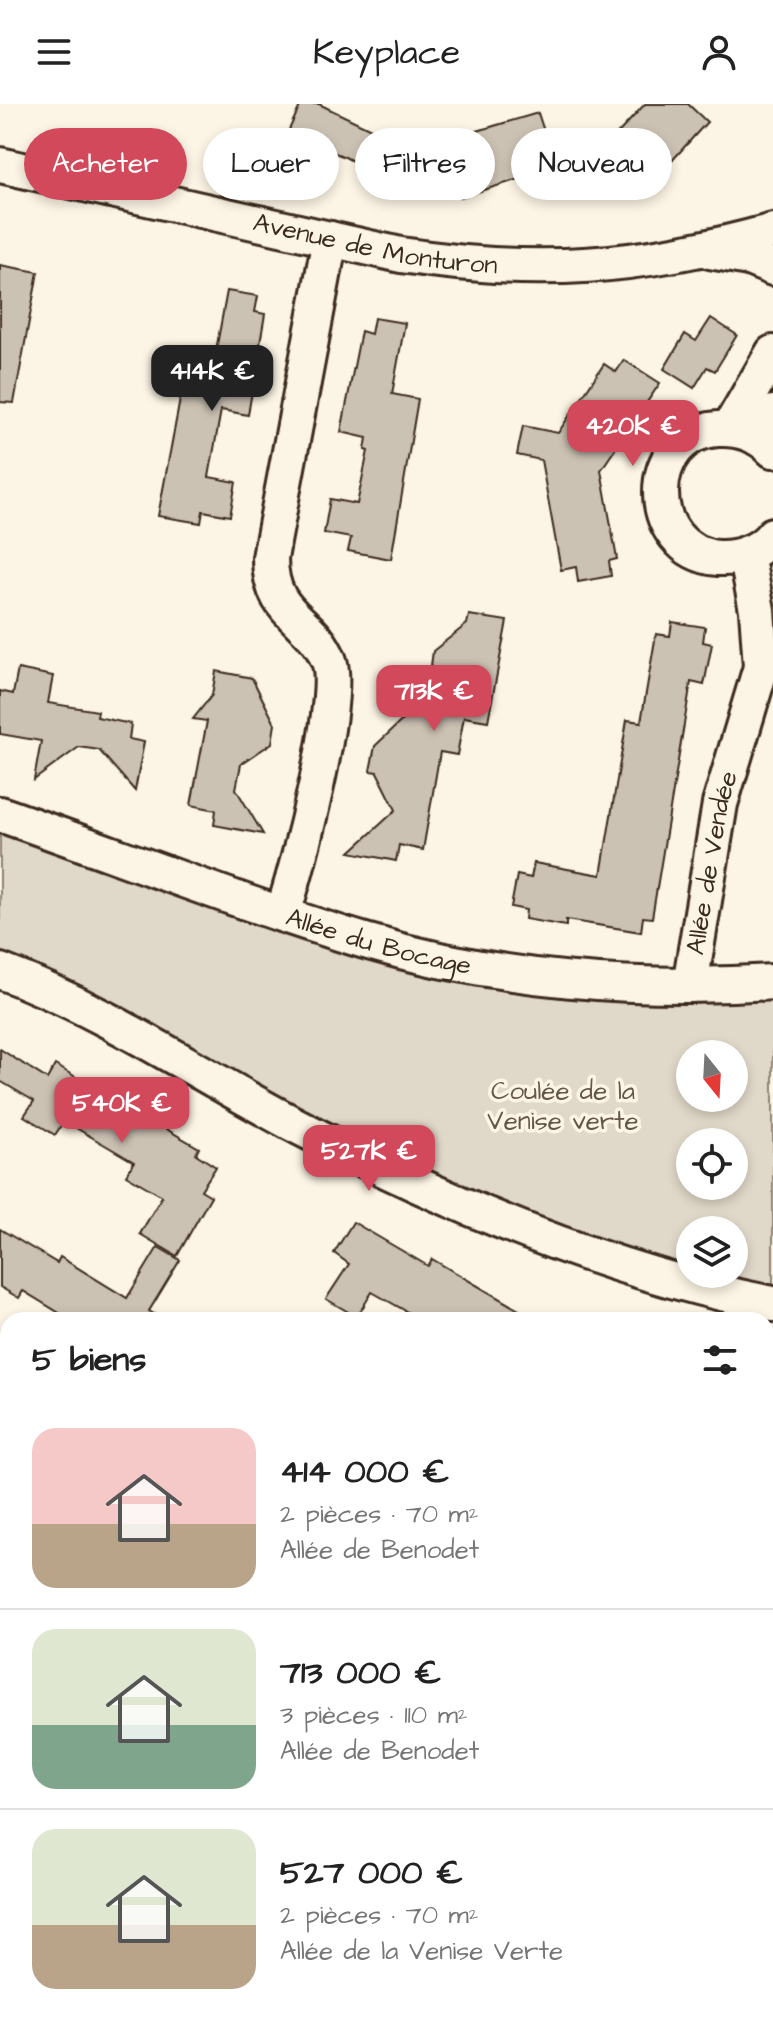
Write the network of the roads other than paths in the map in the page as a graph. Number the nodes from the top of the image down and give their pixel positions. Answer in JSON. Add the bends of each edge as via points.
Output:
{"nodes":[{"id":1,"x":0,"y":165,"type":"edge"},
{"id":2,"x":773,"y":231,"type":"edge"},
{"id":3,"x":330,"y":239,"type":"junction"},
{"id":4,"x":706,"y":250,"type":"junction"},
{"id":5,"x":773,"y":268,"type":"edge"},
{"id":6,"x":773,"y":353,"type":"edge"},
{"id":7,"x":758,"y":432,"type":"edge"},
{"id":8,"x":760,"y":544,"type":"edge"},
{"id":9,"x":0,"y":814,"type":"edge"},
{"id":10,"x":283,"y":913,"type":"junction"},
{"id":11,"x":0,"y":971,"type":"edge"},
{"id":12,"x":773,"y":982,"type":"edge"},
{"id":13,"x":690,"y":985,"type":"junction"},
{"id":14,"x":773,"y":1304,"type":"edge"}],
"edges":[{"from":1,"to":3,"type":"street","name":"Avenue de Monturon"},
{"from":2,"to":4,"type":"street","name":"Avenue de Monturon"},
{"from":3,"to":4,"type":"street","name":"Avenue de Monturon","via":[[448,262],[520,267],[621,264]]},
{"from":3,"to":10,"type":"street","via":[[270,558],[275,594],[323,649],[334,680]]},
{"from":4,"to":5,"type":"street","name":"Avenue de Monturon"},
{"from":6,"to":7,"type":"street","name":"Allée de Vendée"},
{"from":7,"to":8,"type":"street","name":"Allée de Vendée","via":[[708,430],[682,444],[661,475],[659,496],[664,517],[686,546],[714,557]]},
{"from":8,"to":13,"type":"street","name":"Allée de Vendée","via":[[761,667],[720,804]]},
{"from":9,"to":10,"type":"street","name":"Allée du Bocage"},
{"from":10,"to":13,"type":"street","name":"Allée du Bocage","via":[[367,942],[476,965],[587,980]]},
{"from":11,"to":14,"type":"street","via":[[141,1036],[303,1129],[470,1208],[617,1262]]},
{"from":12,"to":13,"type":"street","name":"Allée du Bocage"}]}
